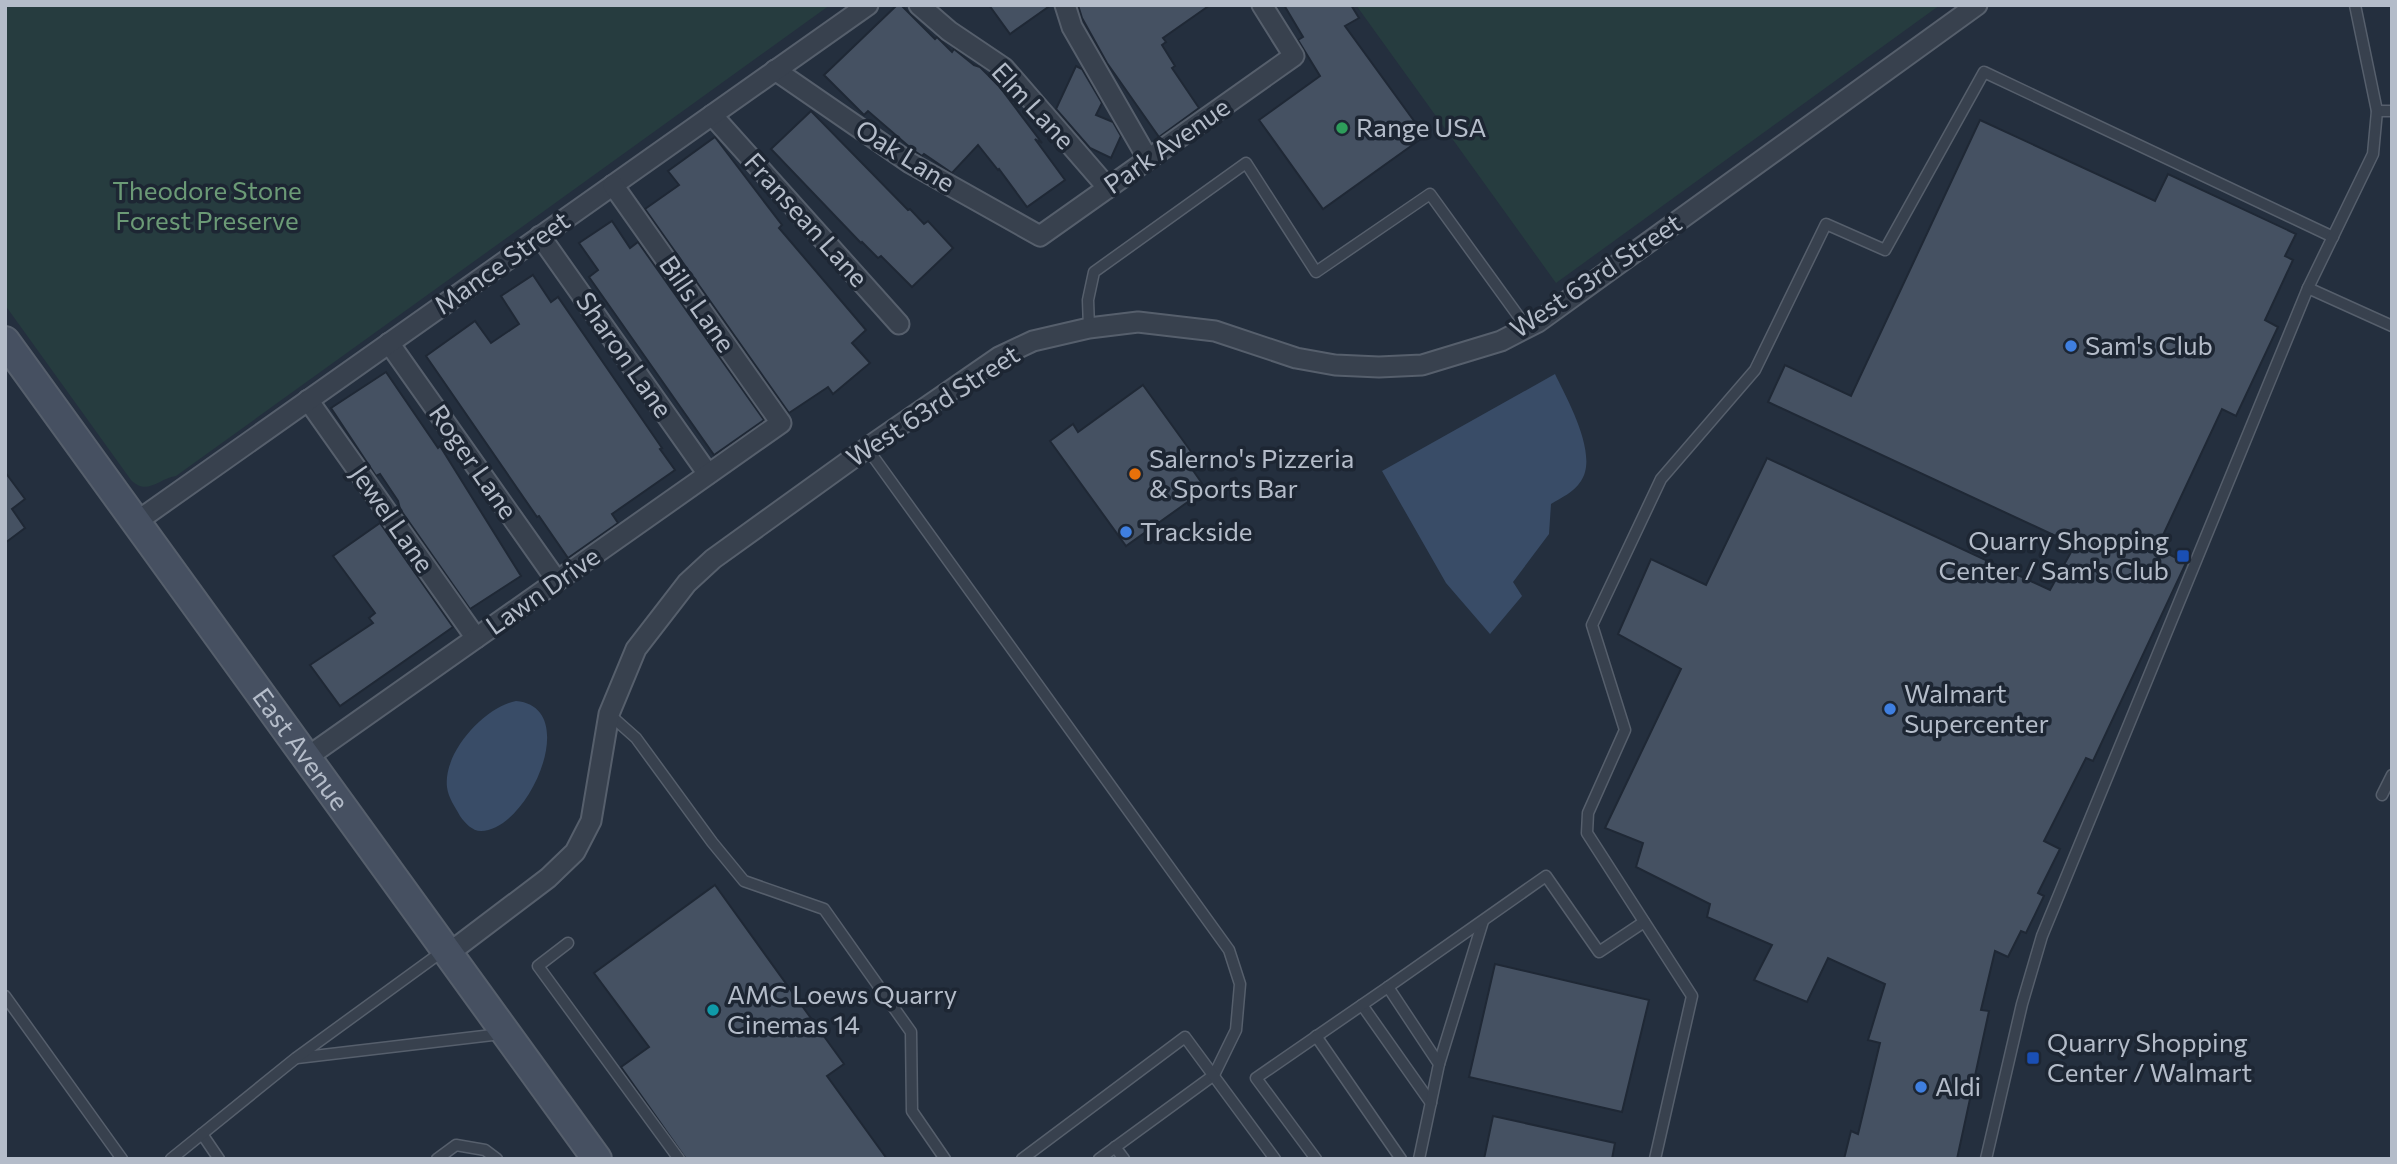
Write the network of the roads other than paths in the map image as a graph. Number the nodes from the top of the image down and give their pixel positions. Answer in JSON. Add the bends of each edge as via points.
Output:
{"nodes":[{"id":1,"x":868,"y":5,"type":"edge"},
{"id":2,"x":919,"y":5,"type":"edge"},
{"id":3,"x":1065,"y":5,"type":"edge"},
{"id":4,"x":1262,"y":5,"type":"edge"},
{"id":5,"x":1977,"y":5,"type":"edge"},
{"id":6,"x":2355,"y":5,"type":"edge"},
{"id":7,"x":775,"y":71,"type":"junction"},
{"id":8,"x":2376,"y":111,"type":"junction"},
{"id":9,"x":2392,"y":111,"type":"edge"},
{"id":10,"x":712,"y":115,"type":"junction"},
{"id":11,"x":1148,"y":159,"type":"junction"},
{"id":12,"x":613,"y":185,"type":"junction"},
{"id":13,"x":1108,"y":188,"type":"junction"},
{"id":14,"x":540,"y":236,"type":"junction"},
{"id":15,"x":1040,"y":236,"type":"joint"},
{"id":16,"x":2333,"y":237,"type":"junction"},
{"id":17,"x":2308,"y":288,"type":"junction"},
{"id":18,"x":899,"y":324,"type":"dead end"},
{"id":19,"x":2392,"y":326,"type":"edge"},
{"id":20,"x":1089,"y":328,"type":"junction"},
{"id":21,"x":1527,"y":328,"type":"junction"},
{"id":22,"x":5,"y":341,"type":"edge"},
{"id":23,"x":389,"y":343,"type":"junction"},
{"id":24,"x":308,"y":400,"type":"junction"},
{"id":25,"x":780,"y":423,"type":"joint"},
{"id":26,"x":867,"y":448,"type":"junction"},
{"id":27,"x":708,"y":474,"type":"junction"},
{"id":28,"x":136,"y":522,"type":"junction"},
{"id":29,"x":557,"y":581,"type":"junction"},
{"id":30,"x":476,"y":638,"type":"junction"},
{"id":31,"x":609,"y":714,"type":"junction"},
{"id":32,"x":306,"y":758,"type":"junction"},
{"id":33,"x":2392,"y":775,"type":"edge"},
{"id":34,"x":2382,"y":795,"type":"dead end"},
{"id":35,"x":1483,"y":920,"type":"junction"},
{"id":36,"x":1644,"y":922,"type":"junction"},
{"id":37,"x":568,"y":943,"type":"dead end"},
{"id":38,"x":448,"y":951,"type":"junction"},
{"id":39,"x":1388,"y":987,"type":"junction"},
{"id":40,"x":5,"y":996,"type":"edge"},
{"id":41,"x":1362,"y":1005,"type":"junction"},
{"id":42,"x":507,"y":1033,"type":"junction"},
{"id":43,"x":1316,"y":1037,"type":"junction"},
{"id":44,"x":296,"y":1058,"type":"junction"},
{"id":45,"x":1439,"y":1064,"type":"junction"},
{"id":46,"x":1214,"y":1075,"type":"junction"},
{"id":47,"x":1431,"y":1103,"type":"junction"},
{"id":48,"x":202,"y":1133,"type":"junction"},
{"id":49,"x":1115,"y":1147,"type":"junction"},
{"id":50,"x":122,"y":1159,"type":"edge"},
{"id":51,"x":170,"y":1159,"type":"edge"},
{"id":52,"x":219,"y":1159,"type":"edge"},
{"id":53,"x":436,"y":1159,"type":"edge"},
{"id":54,"x":498,"y":1159,"type":"edge"},
{"id":55,"x":597,"y":1159,"type":"edge"},
{"id":56,"x":680,"y":1159,"type":"edge"},
{"id":57,"x":945,"y":1159,"type":"edge"},
{"id":58,"x":1022,"y":1159,"type":"edge"},
{"id":59,"x":1099,"y":1159,"type":"edge"},
{"id":60,"x":1124,"y":1159,"type":"edge"},
{"id":61,"x":1275,"y":1159,"type":"edge"},
{"id":62,"x":1316,"y":1159,"type":"edge"},
{"id":63,"x":1401,"y":1159,"type":"edge"},
{"id":64,"x":1419,"y":1159,"type":"edge"},
{"id":65,"x":1655,"y":1159,"type":"edge"},
{"id":66,"x":1986,"y":1159,"type":"edge"}],
"edges":[{"from":1,"to":7,"type":"street","name":"Mance Street"},
{"from":2,"to":13,"type":"street","name":"Elm Lane","via":[[1004,68]]},
{"from":3,"to":11,"type":"street","via":[[1072,27]]},
{"from":4,"to":11,"type":"street","name":"Park Avenue","via":[[1294,56]]},
{"from":5,"to":21,"type":"street","name":"West 63rd Street"},
{"from":6,"to":8,"type":"lane"},
{"from":7,"to":10,"type":"street","name":"Mance Street"},
{"from":7,"to":15,"type":"street","name":"Oak Lane","via":[[910,163]]},
{"from":8,"to":9,"type":"lane"},
{"from":8,"to":16,"type":"lane","via":[[2373,154]]},
{"from":10,"to":12,"type":"street","name":"Mance Street"},
{"from":10,"to":18,"type":"street","name":"Fransean Lane"},
{"from":11,"to":13,"type":"street","name":"Park Avenue"},
{"from":12,"to":14,"type":"street","name":"Mance Street"},
{"from":12,"to":25,"type":"street","name":"Bills Lane"},
{"from":13,"to":15,"type":"street","name":"Park Avenue"},
{"from":14,"to":23,"type":"street","name":"Mance Street"},
{"from":14,"to":27,"type":"street","name":"Sharon Lane"},
{"from":16,"to":17,"type":"lane"},
{"from":16,"to":36,"type":"lane","via":[[1984,72],[1885,250],[1826,224],[1755,370],[1661,478],[1592,625],[1625,730],[1588,813],[1587,834]]},
{"from":17,"to":19,"type":"lane"},
{"from":17,"to":66,"type":"lane","via":[[2042,936]]},
{"from":20,"to":21,"type":"street","name":"West 63rd Street","via":[[1138,322],[1215,331],[1296,358],[1379,367],[1422,365],[1501,341]]},
{"from":20,"to":21,"type":"lane","via":[[1087,300],[1094,272],[1246,163],[1317,272],[1430,194]]},
{"from":20,"to":26,"type":"street","name":"West 63rd Street","via":[[1033,341],[999,357]]},
{"from":22,"to":28,"type":"street","name":"East Avenue"},
{"from":23,"to":24,"type":"street","name":"Mance Street"},
{"from":23,"to":29,"type":"street","name":"Roger Lane"},
{"from":24,"to":28,"type":"street","name":"Mance Street"},
{"from":24,"to":30,"type":"street","name":"Jewel Lane"},
{"from":25,"to":27,"type":"street","name":"Lawn Drive"},
{"from":26,"to":31,"type":"street","name":"West 63rd Street","via":[[713,559],[687,583],[636,649]]},
{"from":26,"to":46,"type":"lane","via":[[1229,950],[1240,984],[1236,1030]]},
{"from":27,"to":29,"type":"street","name":"Lawn Drive"},
{"from":28,"to":32,"type":"street","name":"East Avenue"},
{"from":29,"to":30,"type":"street","name":"Lawn Drive"},
{"from":30,"to":32,"type":"street","name":"Lawn Drive"},
{"from":31,"to":38,"type":"street","name":"West 63rd Street","via":[[591,821],[575,852],[548,878]]},
{"from":31,"to":57,"type":"lane","via":[[636,738],[744,881],[824,908],[911,1031],[912,1111]]},
{"from":32,"to":38,"type":"street","name":"East Avenue"},
{"from":33,"to":34,"type":"lane"},
{"from":35,"to":36,"type":"lane","via":[[1546,876],[1599,952]]},
{"from":35,"to":39,"type":"lane"},
{"from":35,"to":45,"type":"lane"},
{"from":36,"to":65,"type":"lane","via":[[1692,996]]},
{"from":37,"to":56,"type":"lane","via":[[538,966]]},
{"from":38,"to":42,"type":"street","name":"East Avenue"},
{"from":38,"to":44,"type":"lane"},
{"from":39,"to":41,"type":"lane"},
{"from":39,"to":45,"type":"lane"},
{"from":40,"to":50,"type":"lane"},
{"from":41,"to":43,"type":"lane"},
{"from":41,"to":47,"type":"lane"},
{"from":42,"to":44,"type":"lane"},
{"from":42,"to":55,"type":"street","name":"East Avenue"},
{"from":43,"to":62,"type":"lane","via":[[1256,1077]]},
{"from":43,"to":63,"type":"lane"},
{"from":44,"to":48,"type":"lane"},
{"from":45,"to":47,"type":"lane"},
{"from":46,"to":49,"type":"lane"},
{"from":46,"to":58,"type":"lane","via":[[1185,1037]]},
{"from":46,"to":61,"type":"lane"},
{"from":47,"to":64,"type":"lane"},
{"from":48,"to":51,"type":"lane"},
{"from":48,"to":52,"type":"lane"},
{"from":49,"to":59,"type":"lane"},
{"from":49,"to":60,"type":"lane"},
{"from":53,"to":54,"type":"lane","via":[[456,1145],[485,1150]]}]}
